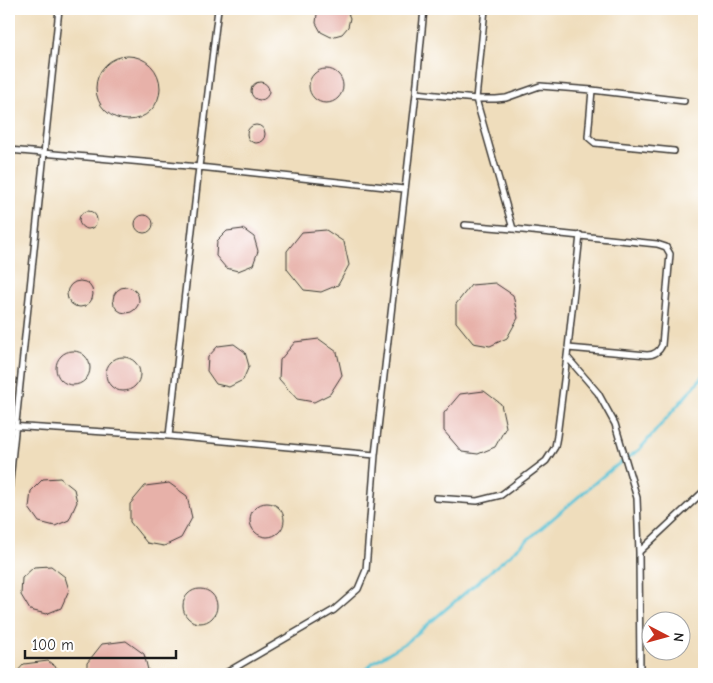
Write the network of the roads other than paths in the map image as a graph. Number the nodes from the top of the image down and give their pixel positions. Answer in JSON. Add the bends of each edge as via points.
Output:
{"nodes":[{"id":1,"x":59,"y":9,"type":"edge"},
{"id":2,"x":218,"y":9,"type":"edge"},
{"id":3,"x":424,"y":9,"type":"edge"},
{"id":4,"x":485,"y":9,"type":"edge"},
{"id":5,"x":592,"y":90,"type":"junction"},
{"id":6,"x":416,"y":93,"type":"junction"},
{"id":7,"x":476,"y":99,"type":"junction"},
{"id":8,"x":684,"y":101,"type":"dead end"},
{"id":9,"x":9,"y":150,"type":"edge"},
{"id":10,"x":674,"y":151,"type":"dead end"},
{"id":11,"x":44,"y":153,"type":"junction"},
{"id":12,"x":199,"y":167,"type":"junction"},
{"id":13,"x":404,"y":189,"type":"junction"},
{"id":14,"x":465,"y":225,"type":"dead end"},
{"id":15,"x":513,"y":229,"type":"junction"},
{"id":16,"x":580,"y":235,"type":"junction"},
{"id":17,"x":568,"y":348,"type":"junction"},
{"id":18,"x":567,"y":357,"type":"junction"},
{"id":19,"x":12,"y":426,"type":"edge"},
{"id":20,"x":169,"y":436,"type":"junction"},
{"id":21,"x":375,"y":455,"type":"junction"},
{"id":22,"x":9,"y":490,"type":"edge"},
{"id":23,"x":704,"y":491,"type":"edge"},
{"id":24,"x":436,"y":498,"type":"dead end"},
{"id":25,"x":639,"y":552,"type":"junction"},
{"id":26,"x":224,"y":674,"type":"edge"},
{"id":27,"x":640,"y":674,"type":"edge"}],
"edges":[{"from":1,"to":11,"type":"lane"},
{"from":2,"to":12,"type":"lane"},
{"from":3,"to":6,"type":"lane"},
{"from":4,"to":7,"type":"lane"},
{"from":5,"to":7,"type":"lane","via":[[540,86],[506,98]]},
{"from":5,"to":8,"type":"lane"},
{"from":5,"to":10,"type":"lane","via":[[588,137],[595,143]]},
{"from":6,"to":7,"type":"lane"},
{"from":6,"to":13,"type":"lane"},
{"from":7,"to":15,"type":"lane"},
{"from":9,"to":11,"type":"lane"},
{"from":11,"to":12,"type":"lane"},
{"from":11,"to":19,"type":"lane"},
{"from":12,"to":13,"type":"lane"},
{"from":12,"to":20,"type":"lane"},
{"from":13,"to":21,"type":"lane"},
{"from":14,"to":15,"type":"lane"},
{"from":15,"to":16,"type":"lane"},
{"from":16,"to":17,"type":"lane"},
{"from":16,"to":17,"type":"lane","via":[[662,245],[669,250],[662,345],[658,352],[647,355]]},
{"from":17,"to":18,"type":"lane"},
{"from":18,"to":24,"type":"lane","via":[[555,447],[546,461],[501,495],[477,501]]},
{"from":18,"to":25,"type":"lane","via":[[598,393],[615,424],[637,498]]},
{"from":19,"to":20,"type":"lane"},
{"from":19,"to":22,"type":"lane"},
{"from":20,"to":21,"type":"lane"},
{"from":21,"to":26,"type":"lane","via":[[366,570],[358,589],[334,610]]},
{"from":23,"to":25,"type":"lane"},
{"from":25,"to":27,"type":"lane"}]}
